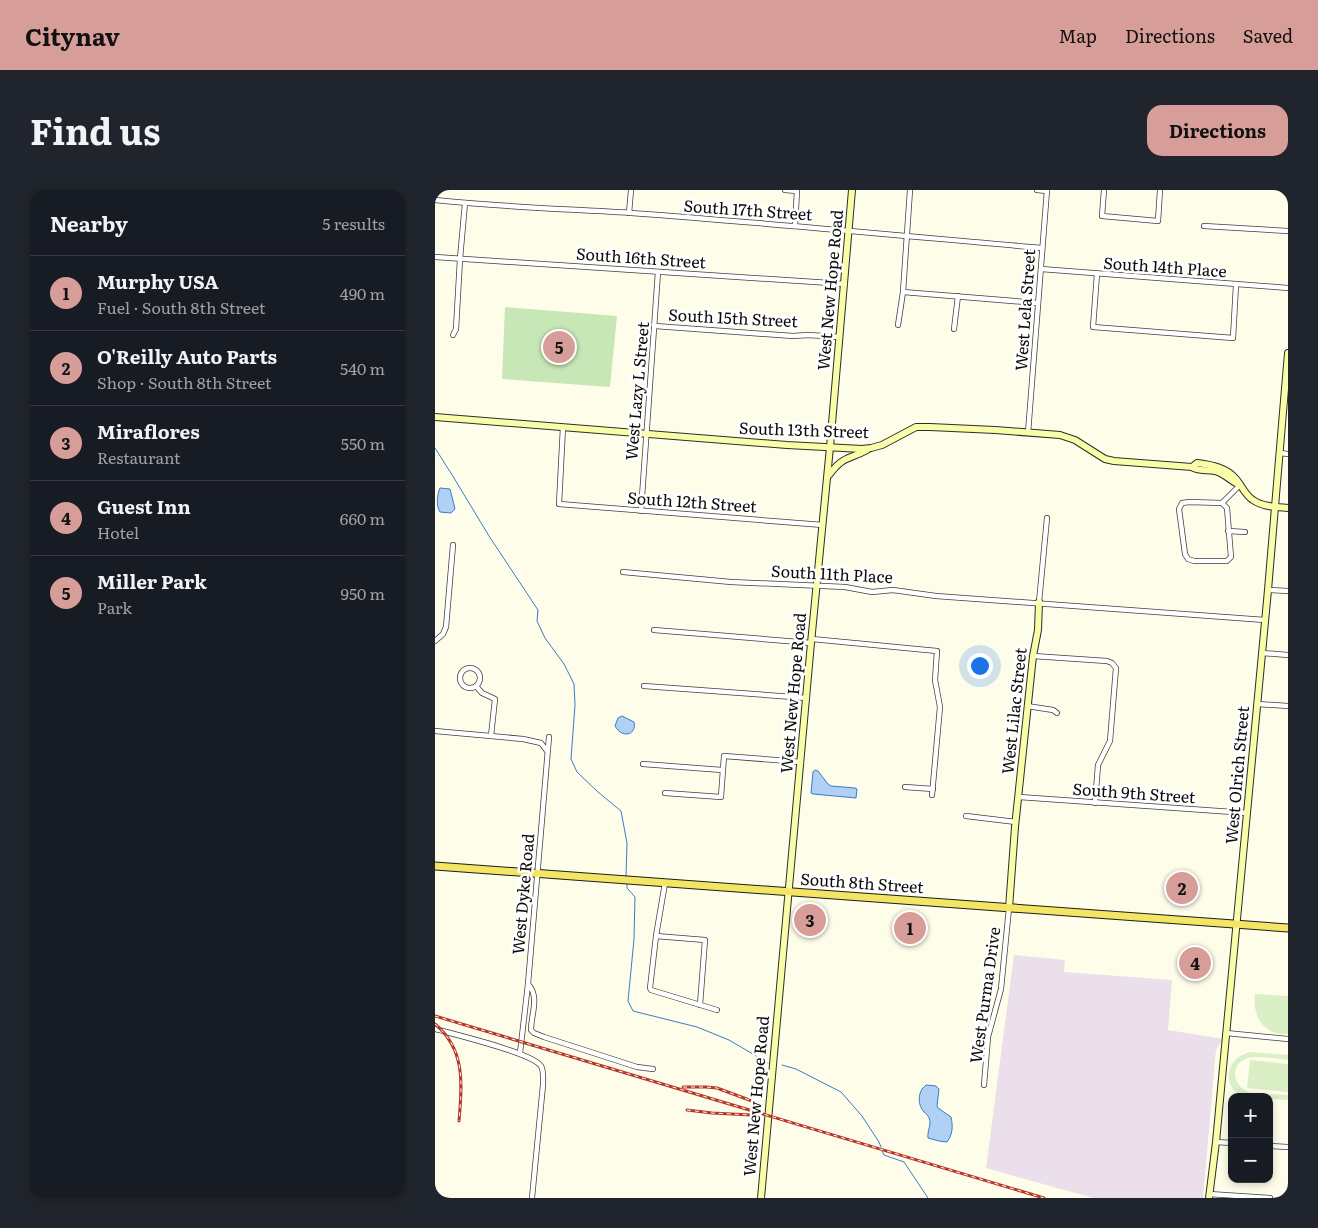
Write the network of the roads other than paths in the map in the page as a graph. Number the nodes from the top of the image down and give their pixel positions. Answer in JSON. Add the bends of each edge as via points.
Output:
{"nodes":[{"id":1,"x":631,"y":190,"type":"edge"},
{"id":2,"x":785,"y":190,"type":"edge"},
{"id":3,"x":852,"y":190,"type":"edge"},
{"id":4,"x":910,"y":190,"type":"edge"},
{"id":5,"x":1037,"y":190,"type":"edge"},
{"id":6,"x":1047,"y":190,"type":"edge"},
{"id":7,"x":1104,"y":190,"type":"edge"},
{"id":8,"x":1160,"y":190,"type":"edge"},
{"id":9,"x":435,"y":200,"type":"edge"},
{"id":10,"x":465,"y":203,"type":"junction"},
{"id":11,"x":629,"y":213,"type":"junction"},
{"id":12,"x":795,"y":226,"type":"junction"},
{"id":13,"x":1204,"y":226,"type":"dead end"},
{"id":14,"x":849,"y":230,"type":"junction"},
{"id":15,"x":1288,"y":230,"type":"edge"},
{"id":16,"x":907,"y":236,"type":"junction"},
{"id":17,"x":1042,"y":248,"type":"junction"},
{"id":18,"x":435,"y":257,"type":"edge"},
{"id":19,"x":460,"y":259,"type":"junction"},
{"id":20,"x":1041,"y":269,"type":"junction"},
{"id":21,"x":658,"y":272,"type":"junction"},
{"id":22,"x":1097,"y":274,"type":"junction"},
{"id":23,"x":845,"y":284,"type":"junction"},
{"id":24,"x":1236,"y":285,"type":"junction"},
{"id":25,"x":1288,"y":288,"type":"edge"},
{"id":26,"x":903,"y":292,"type":"junction"},
{"id":27,"x":957,"y":296,"type":"junction"},
{"id":28,"x":1038,"y":303,"type":"junction"},
{"id":29,"x":899,"y":324,"type":"dead end"},
{"id":30,"x":655,"y":326,"type":"junction"},
{"id":31,"x":954,"y":328,"type":"dead end"},
{"id":32,"x":453,"y":335,"type":"dead end"},
{"id":33,"x":840,"y":337,"type":"junction"},
{"id":34,"x":1288,"y":353,"type":"edge"},
{"id":35,"x":1286,"y":405,"type":"edge"},
{"id":36,"x":435,"y":417,"type":"edge"},
{"id":37,"x":563,"y":427,"type":"junction"},
{"id":38,"x":1028,"y":432,"type":"junction"},
{"id":39,"x":646,"y":434,"type":"junction"},
{"id":40,"x":831,"y":447,"type":"junction"},
{"id":41,"x":871,"y":448,"type":"junction"},
{"id":42,"x":1280,"y":453,"type":"junction"},
{"id":43,"x":1288,"y":454,"type":"edge"},
{"id":44,"x":828,"y":476,"type":"junction"},
{"id":45,"x":1240,"y":486,"type":"junction"},
{"id":46,"x":1222,"y":503,"type":"junction"},
{"id":47,"x":1275,"y":506,"type":"junction"},
{"id":48,"x":1288,"y":508,"type":"edge"},
{"id":49,"x":641,"y":511,"type":"junction"},
{"id":50,"x":1047,"y":518,"type":"dead end"},
{"id":51,"x":823,"y":525,"type":"junction"},
{"id":52,"x":1228,"y":532,"type":"junction"},
{"id":53,"x":1245,"y":532,"type":"dead end"},
{"id":54,"x":453,"y":545,"type":"dead end"},
{"id":55,"x":623,"y":572,"type":"dead end"},
{"id":56,"x":817,"y":586,"type":"junction"},
{"id":57,"x":1269,"y":590,"type":"junction"},
{"id":58,"x":1288,"y":591,"type":"edge"},
{"id":59,"x":1039,"y":602,"type":"junction"},
{"id":60,"x":1265,"y":620,"type":"junction"},
{"id":61,"x":654,"y":630,"type":"dead end"},
{"id":62,"x":435,"y":641,"type":"edge"},
{"id":63,"x":811,"y":641,"type":"junction"},
{"id":64,"x":1262,"y":653,"type":"junction"},
{"id":65,"x":1288,"y":655,"type":"edge"},
{"id":66,"x":1033,"y":656,"type":"junction"},
{"id":67,"x":476,"y":686,"type":"junction"},
{"id":68,"x":644,"y":686,"type":"dead end"},
{"id":69,"x":807,"y":698,"type":"junction"},
{"id":70,"x":1257,"y":704,"type":"junction"},
{"id":71,"x":1027,"y":706,"type":"junction"},
{"id":72,"x":1288,"y":706,"type":"edge"},
{"id":73,"x":1057,"y":713,"type":"dead end"},
{"id":74,"x":435,"y":731,"type":"edge"},
{"id":75,"x":491,"y":736,"type":"junction"},
{"id":76,"x":549,"y":737,"type":"dead end"},
{"id":77,"x":547,"y":751,"type":"junction"},
{"id":78,"x":801,"y":762,"type":"junction"},
{"id":79,"x":643,"y":764,"type":"dead end"},
{"id":80,"x":722,"y":770,"type":"junction"},
{"id":81,"x":905,"y":787,"type":"dead end"},
{"id":82,"x":665,"y":793,"type":"dead end"},
{"id":83,"x":1019,"y":797,"type":"junction"},
{"id":84,"x":1095,"y":803,"type":"junction"},
{"id":85,"x":1247,"y":813,"type":"junction"},
{"id":86,"x":966,"y":816,"type":"dead end"},
{"id":87,"x":1016,"y":822,"type":"junction"},
{"id":88,"x":435,"y":866,"type":"edge"},
{"id":89,"x":538,"y":874,"type":"junction"},
{"id":90,"x":665,"y":883,"type":"junction"},
{"id":91,"x":789,"y":892,"type":"junction"},
{"id":92,"x":1009,"y":908,"type":"junction"},
{"id":93,"x":1237,"y":924,"type":"junction"},
{"id":94,"x":1288,"y":928,"type":"edge"},
{"id":95,"x":656,"y":936,"type":"junction"},
{"id":96,"x":528,"y":984,"type":"junction"},
{"id":97,"x":699,"y":1004,"type":"junction"},
{"id":98,"x":717,"y":1010,"type":"dead end"},
{"id":99,"x":435,"y":1029,"type":"edge"},
{"id":100,"x":1226,"y":1033,"type":"junction"},
{"id":101,"x":1288,"y":1039,"type":"edge"},
{"id":102,"x":520,"y":1053,"type":"junction"},
{"id":103,"x":653,"y":1069,"type":"dead end"},
{"id":104,"x":984,"y":1085,"type":"dead end"},
{"id":105,"x":1216,"y":1142,"type":"junction"},
{"id":106,"x":1228,"y":1143,"type":"edge"},
{"id":107,"x":1273,"y":1146,"type":"edge"},
{"id":108,"x":1288,"y":1147,"type":"edge"},
{"id":109,"x":1209,"y":1196,"type":"edge"},
{"id":110,"x":532,"y":1198,"type":"edge"},
{"id":111,"x":761,"y":1198,"type":"edge"},
{"id":112,"x":1270,"y":1198,"type":"edge"}],
"edges":[{"from":1,"to":11,"type":"street"},
{"from":2,"to":12,"type":"street","via":[[797,191]]},
{"from":3,"to":14,"type":"street","name":"West New Hope Road"},
{"from":4,"to":16,"type":"street"},
{"from":5,"to":6,"type":"street"},
{"from":6,"to":17,"type":"street","name":"West Lela Street"},
{"from":7,"to":8,"type":"street","via":[[1102,216],[1158,221]]},
{"from":9,"to":10,"type":"street","name":"South 17th Street"},
{"from":10,"to":11,"type":"street","name":"South 17th Street"},
{"from":10,"to":19,"type":"street"},
{"from":11,"to":12,"type":"street","name":"South 17th Street"},
{"from":12,"to":14,"type":"street","name":"South 17th Street"},
{"from":13,"to":15,"type":"street"},
{"from":14,"to":16,"type":"street"},
{"from":14,"to":23,"type":"street","name":"West New Hope Road"},
{"from":16,"to":17,"type":"street"},
{"from":16,"to":26,"type":"street"},
{"from":17,"to":20,"type":"street","name":"West Lela Street"},
{"from":18,"to":19,"type":"street","name":"South 16th Street"},
{"from":19,"to":21,"type":"street","name":"South 16th Street"},
{"from":19,"to":32,"type":"street"},
{"from":20,"to":22,"type":"street","name":"South 14th Place"},
{"from":20,"to":28,"type":"street","name":"West Lela Street"},
{"from":21,"to":23,"type":"street","name":"South 16th Street"},
{"from":21,"to":30,"type":"street","name":"West Lazy L Street"},
{"from":22,"to":24,"type":"street","name":"South 14th Place"},
{"from":22,"to":24,"type":"street","via":[[1093,327],[1233,338]]},
{"from":23,"to":33,"type":"street","name":"West New Hope Road"},
{"from":24,"to":25,"type":"street","name":"South 14th Place"},
{"from":26,"to":27,"type":"street"},
{"from":26,"to":29,"type":"street"},
{"from":27,"to":28,"type":"street"},
{"from":27,"to":31,"type":"street"},
{"from":28,"to":38,"type":"street","name":"West Lela Street"},
{"from":30,"to":33,"type":"street","name":"South 15th Street"},
{"from":30,"to":39,"type":"street","name":"West Lazy L Street"},
{"from":33,"to":40,"type":"street","name":"West New Hope Road"},
{"from":34,"to":35,"type":"street","name":"West Olrich Street"},
{"from":35,"to":42,"type":"street","name":"West Olrich Street"},
{"from":36,"to":37,"type":"street","name":"South 13th Street"},
{"from":37,"to":39,"type":"street","name":"South 13th Street"},
{"from":37,"to":49,"type":"street","name":"South 12th Street","via":[[559,504]]},
{"from":38,"to":41,"type":"street","name":"South 13th Street","via":[[916,427]]},
{"from":38,"to":45,"type":"street","name":"South 13th Street","via":[[1067,437],[1114,461],[1192,467],[1197,463],[1214,465],[1228,472]]},
{"from":39,"to":40,"type":"street","name":"South 13th Street"},
{"from":39,"to":49,"type":"street","name":"West Lazy L Street"},
{"from":40,"to":41,"type":"street","name":"South 13th Street"},
{"from":40,"to":44,"type":"street","name":"West New Hope Road"},
{"from":41,"to":44,"type":"street","via":[[843,460]]},
{"from":42,"to":43,"type":"street"},
{"from":42,"to":47,"type":"street","name":"West Olrich Street"},
{"from":44,"to":51,"type":"street","name":"West New Hope Road"},
{"from":45,"to":46,"type":"street"},
{"from":45,"to":47,"type":"street","name":"South 13th Street","via":[[1260,504]]},
{"from":46,"to":52,"type":"street","via":[[1227,508]]},
{"from":46,"to":52,"type":"street","via":[[1182,503],[1179,509],[1185,554],[1194,561],[1227,561],[1231,557]]},
{"from":47,"to":48,"type":"street","name":"South 13th Street"},
{"from":47,"to":57,"type":"street","name":"West Olrich Street"},
{"from":49,"to":51,"type":"street","name":"South 12th Street"},
{"from":50,"to":59,"type":"street","name":"West Lilac Street"},
{"from":51,"to":56,"type":"street","name":"West New Hope Road"},
{"from":52,"to":53,"type":"street"},
{"from":54,"to":62,"type":"street","via":[[446,628]]},
{"from":55,"to":56,"type":"street","name":"South 11th Place"},
{"from":56,"to":59,"type":"street","name":"South 11th Place"},
{"from":56,"to":63,"type":"street","name":"West New Hope Road"},
{"from":57,"to":58,"type":"street"},
{"from":57,"to":60,"type":"street","name":"West Olrich Street"},
{"from":59,"to":60,"type":"street","name":"South 11th Place"},
{"from":59,"to":66,"type":"street","name":"West Lilac Street"},
{"from":60,"to":64,"type":"street","name":"West Olrich Street"},
{"from":61,"to":63,"type":"street"},
{"from":63,"to":69,"type":"street","name":"West New Hope Road"},
{"from":63,"to":81,"type":"street","via":[[937,651],[935,680],[940,707],[933,792]]},
{"from":64,"to":65,"type":"street"},
{"from":64,"to":70,"type":"street","name":"West Olrich Street"},
{"from":66,"to":71,"type":"street","name":"West Lilac Street"},
{"from":66,"to":84,"type":"street","via":[[1107,661],[1116,668],[1110,741],[1098,765]]},
{"from":67,"to":67,"type":"street","via":[[480,682],[477,670],[469,667],[463,670],[460,675],[462,684],[467,688]]},
{"from":67,"to":75,"type":"street","via":[[482,694],[495,699]]},
{"from":68,"to":69,"type":"street"},
{"from":69,"to":78,"type":"street","name":"West New Hope Road"},
{"from":70,"to":72,"type":"street"},
{"from":70,"to":85,"type":"street","name":"West Olrich Street"},
{"from":71,"to":73,"type":"street"},
{"from":71,"to":83,"type":"street","name":"West Lilac Street"},
{"from":74,"to":75,"type":"street"},
{"from":75,"to":77,"type":"street","via":[[541,743]]},
{"from":76,"to":77,"type":"street","name":"West Dyke Road"},
{"from":77,"to":89,"type":"street","name":"West Dyke Road"},
{"from":78,"to":80,"type":"street","via":[[724,756]]},
{"from":78,"to":91,"type":"street","name":"West New Hope Road"},
{"from":79,"to":80,"type":"street"},
{"from":80,"to":82,"type":"street","via":[[721,797]]},
{"from":83,"to":84,"type":"street","name":"South 9th Street"},
{"from":83,"to":87,"type":"street","name":"West Lilac Street"},
{"from":84,"to":85,"type":"street","name":"South 9th Street"},
{"from":85,"to":93,"type":"street","name":"West Olrich Street"},
{"from":86,"to":87,"type":"street"},
{"from":87,"to":92,"type":"street","name":"West Lilac Street"},
{"from":88,"to":89,"type":"main road","name":"South 8th Street"},
{"from":89,"to":90,"type":"main road","name":"South 8th Street"},
{"from":89,"to":96,"type":"street","name":"West Dyke Road"},
{"from":90,"to":91,"type":"main road","name":"South 8th Street"},
{"from":90,"to":95,"type":"street"},
{"from":91,"to":92,"type":"main road","name":"South 8th Street"},
{"from":91,"to":111,"type":"street","name":"West New Hope Road"},
{"from":92,"to":93,"type":"main road","name":"South 8th Street"},
{"from":92,"to":104,"type":"street","name":"West Purma Drive","via":[[1001,989],[988,1037]]},
{"from":93,"to":94,"type":"main road","name":"South 8th Street"},
{"from":93,"to":100,"type":"street","name":"West Olrich Street"},
{"from":95,"to":97,"type":"street","via":[[651,990]]},
{"from":95,"to":97,"type":"street","via":[[705,940]]},
{"from":96,"to":102,"type":"street","name":"West Dyke Road"},
{"from":96,"to":103,"type":"street","via":[[535,997],[531,1030],[535,1033],[637,1067]]},
{"from":97,"to":98,"type":"street"},
{"from":99,"to":102,"type":"street"},
{"from":100,"to":101,"type":"street"},
{"from":100,"to":105,"type":"street","name":"West Olrich Street"},
{"from":102,"to":110,"type":"street","via":[[542,1068]]},
{"from":105,"to":106,"type":"street"},
{"from":105,"to":109,"type":"street","name":"West Olrich Street"},
{"from":107,"to":108,"type":"street"},
{"from":109,"to":112,"type":"street"}]}
